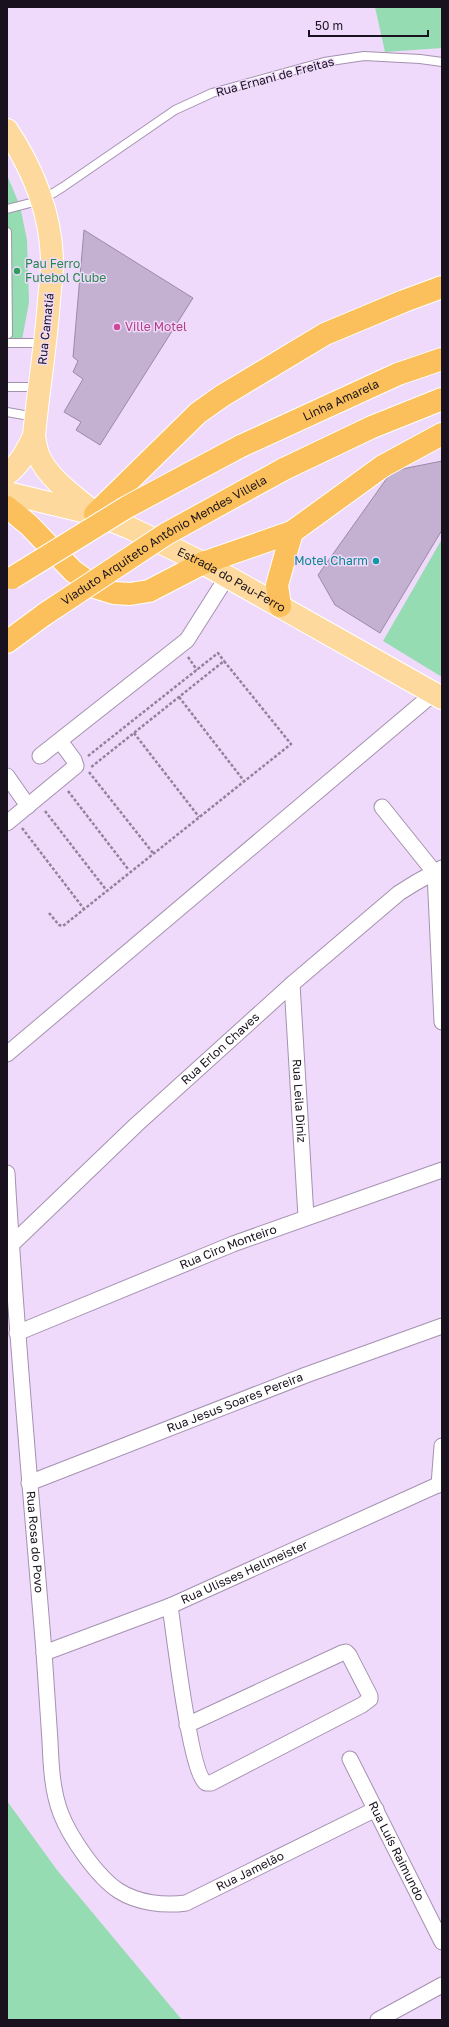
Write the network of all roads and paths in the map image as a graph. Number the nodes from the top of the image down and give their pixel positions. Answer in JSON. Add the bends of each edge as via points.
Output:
{"nodes":[{"id":1,"x":442,"y":62,"type":"edge"},
{"id":2,"x":7,"y":130,"type":"edge"},
{"id":3,"x":42,"y":200,"type":"junction"},
{"id":4,"x":7,"y":209,"type":"edge"},
{"id":5,"x":7,"y":232,"type":"edge"},
{"id":6,"x":442,"y":288,"type":"edge"},
{"id":7,"x":8,"y":334,"type":"edge"},
{"id":8,"x":7,"y":343,"type":"edge"},
{"id":9,"x":45,"y":343,"type":"junction"},
{"id":10,"x":442,"y":359,"type":"edge"},
{"id":11,"x":7,"y":387,"type":"edge"},
{"id":12,"x":39,"y":387,"type":"junction"},
{"id":13,"x":442,"y":399,"type":"edge"},
{"id":14,"x":7,"y":412,"type":"edge"},
{"id":15,"x":35,"y":427,"type":"junction"},
{"id":16,"x":442,"y":434,"type":"edge"},
{"id":17,"x":7,"y":474,"type":"edge"},
{"id":18,"x":7,"y":493,"type":"edge"},
{"id":19,"x":7,"y":507,"type":"edge"},
{"id":20,"x":95,"y":514,"type":"junction"},
{"id":21,"x":292,"y":532,"type":"junction"},
{"id":22,"x":203,"y":563,"type":"junction"},
{"id":23,"x":227,"y":577,"type":"junction"},
{"id":24,"x":10,"y":580,"type":"edge"},
{"id":25,"x":280,"y":606,"type":"junction"},
{"id":26,"x":7,"y":642,"type":"edge"},
{"id":27,"x":224,"y":661,"type":"junction"},
{"id":28,"x":438,"y":695,"type":"edge"},
{"id":29,"x":179,"y":697,"type":"junction"},
{"id":30,"x":134,"y":733,"type":"junction"},
{"id":31,"x":60,"y":741,"type":"junction"},
{"id":32,"x":40,"y":756,"type":"dead end"},
{"id":33,"x":92,"y":766,"type":"junction"},
{"id":34,"x":88,"y":770,"type":"junction"},
{"id":35,"x":82,"y":774,"type":"dead end"},
{"id":36,"x":7,"y":776,"type":"edge"},
{"id":37,"x":60,"y":781,"type":"junction"},
{"id":38,"x":244,"y":781,"type":"junction"},
{"id":39,"x":32,"y":803,"type":"junction"},
{"id":40,"x":382,"y":807,"type":"dead end"},
{"id":41,"x":199,"y":817,"type":"junction"},
{"id":42,"x":13,"y":824,"type":"edge"},
{"id":43,"x":153,"y":854,"type":"junction"},
{"id":44,"x":128,"y":869,"type":"dead end"},
{"id":45,"x":438,"y":871,"type":"edge"},
{"id":46,"x":107,"y":891,"type":"junction"},
{"id":47,"x":84,"y":909,"type":"junction"},
{"id":48,"x":49,"y":913,"type":"dead end"},
{"id":49,"x":292,"y":984,"type":"junction"},
{"id":50,"x":442,"y":1022,"type":"edge"},
{"id":51,"x":7,"y":1054,"type":"edge"},
{"id":52,"x":442,"y":1170,"type":"edge"},
{"id":53,"x":7,"y":1173,"type":"edge"},
{"id":54,"x":306,"y":1217,"type":"junction"},
{"id":55,"x":11,"y":1245,"type":"junction"},
{"id":56,"x":442,"y":1326,"type":"edge"},
{"id":57,"x":17,"y":1333,"type":"junction"},
{"id":58,"x":442,"y":1446,"type":"edge"},
{"id":59,"x":29,"y":1484,"type":"junction"},
{"id":60,"x":441,"y":1484,"type":"edge"},
{"id":61,"x":170,"y":1606,"type":"junction"},
{"id":62,"x":44,"y":1653,"type":"junction"},
{"id":63,"x":187,"y":1725,"type":"junction"},
{"id":64,"x":350,"y":1759,"type":"dead end"},
{"id":65,"x":376,"y":1809,"type":"junction"},
{"id":66,"x":118,"y":1891,"type":"joint"},
{"id":67,"x":442,"y":1942,"type":"edge"},
{"id":68,"x":442,"y":1985,"type":"edge"},
{"id":69,"x":378,"y":2020,"type":"edge"}],
"edges":[{"from":1,"to":3,"type":"lane","name":"Rua Ernani de Freitas","via":[[364,56],[324,62],[212,93],[175,110]]},
{"from":2,"to":3,"type":"main road","name":"Rua Camatiá","via":[[21,152]]},
{"from":3,"to":4,"type":"lane","name":"Rua Ernani de Freitas"},
{"from":3,"to":9,"type":"main road","name":"Rua Camatiá","via":[[52,263]]},
{"from":5,"to":7,"type":"lane"},
{"from":6,"to":20,"type":"highway","via":[[325,334],[222,396],[198,413]]},
{"from":8,"to":9,"type":"lane"},
{"from":9,"to":12,"type":"main road","name":"Rua Camatiá"},
{"from":10,"to":24,"type":"highway","name":"Linha Amarela","bridge":true,"via":[[398,374],[241,446],[127,507]]},
{"from":11,"to":12,"type":"lane"},
{"from":12,"to":15,"type":"main road","name":"Rua Camatiá"},
{"from":13,"to":26,"type":"highway","name":"Viaduto Arquiteto Antônio Mendes Villela","bridge":true,"via":[[372,427],[284,469],[166,534]]},
{"from":14,"to":15,"type":"lane"},
{"from":15,"to":17,"type":"main road","via":[[24,456]]},
{"from":15,"to":20,"type":"main road","name":"Rua Camatiá","via":[[38,456],[60,484]]},
{"from":16,"to":21,"type":"highway","via":[[383,466]]},
{"from":18,"to":20,"type":"main road","name":"Estrada do Pau-Ferro"},
{"from":19,"to":22,"type":"highway","via":[[29,525],[73,571],[95,587],[114,593],[149,591]]},
{"from":20,"to":22,"type":"main road","name":"Estrada do Pau-Ferro"},
{"from":21,"to":22,"type":"highway"},
{"from":21,"to":25,"type":"highway","via":[[279,572],[277,585]]},
{"from":22,"to":23,"type":"main road","name":"Estrada do Pau-Ferro"},
{"from":23,"to":25,"type":"main road","name":"Estrada do Pau-Ferro"},
{"from":23,"to":31,"type":"street","via":[[187,640]]},
{"from":25,"to":28,"type":"main road","name":"Estrada do Pau-Ferro"},
{"from":27,"to":29,"type":"path"},
{"from":27,"to":33,"type":"path","via":[[218,653],[91,753],[85,758]]},
{"from":27,"to":38,"type":"path","via":[[291,744]]},
{"from":28,"to":51,"type":"street"},
{"from":29,"to":30,"type":"path"},
{"from":29,"to":38,"type":"path"},
{"from":30,"to":33,"type":"path"},
{"from":30,"to":41,"type":"path"},
{"from":31,"to":32,"type":"street"},
{"from":31,"to":37,"type":"street","via":[[76,766]]},
{"from":33,"to":34,"type":"path"},
{"from":34,"to":35,"type":"path"},
{"from":34,"to":43,"type":"path"},
{"from":36,"to":39,"type":"street"},
{"from":37,"to":39,"type":"street"},
{"from":37,"to":44,"type":"path"},
{"from":38,"to":41,"type":"path"},
{"from":39,"to":42,"type":"street"},
{"from":39,"to":46,"type":"path"},
{"from":40,"to":45,"type":"street"},
{"from":41,"to":43,"type":"path"},
{"from":42,"to":47,"type":"path"},
{"from":43,"to":46,"type":"path"},
{"from":45,"to":49,"type":"street","name":"Rua Erlon Chaves","via":[[399,893]]},
{"from":45,"to":50,"type":"street"},
{"from":46,"to":47,"type":"path"},
{"from":47,"to":48,"type":"path","via":[[61,926]]},
{"from":49,"to":54,"type":"street","name":"Rua Leila Diniz"},
{"from":49,"to":55,"type":"street","name":"Rua Erlon Chaves","via":[[136,1125]]},
{"from":52,"to":54,"type":"street","name":"Rua Ciro Monteiro"},
{"from":53,"to":55,"type":"street","name":"Rua Rosa do Povo"},
{"from":54,"to":57,"type":"street","name":"Rua Ciro Monteiro","via":[[232,1244]]},
{"from":55,"to":57,"type":"street","name":"Rua Rosa do Povo"},
{"from":56,"to":59,"type":"street","name":"Rua Jesus Soares Pereira","via":[[306,1375]]},
{"from":57,"to":59,"type":"street","name":"Rua Rosa do Povo"},
{"from":58,"to":60,"type":"street"},
{"from":59,"to":62,"type":"street","name":"Rua Rosa do Povo"},
{"from":60,"to":61,"type":"street","name":"Rua Ulisses Hellmeister"},
{"from":61,"to":62,"type":"street","name":"Rua Ulisses Hellmeister"},
{"from":61,"to":63,"type":"street"},
{"from":62,"to":66,"type":"street","name":"Rua Rosa do Povo","via":[[52,1778],[60,1812],[73,1840],[93,1866]]},
{"from":63,"to":63,"type":"street","via":[[200,1776],[206,1783],[211,1783],[362,1705],[370,1696],[350,1655],[342,1652]]},
{"from":64,"to":65,"type":"street","name":"Rua Luís Raimundo"},
{"from":65,"to":66,"type":"street","name":"Rua Jamelão","via":[[186,1903],[143,1901]]},
{"from":65,"to":67,"type":"street","name":"Rua Luís Raimundo"},
{"from":68,"to":69,"type":"street"}]}
